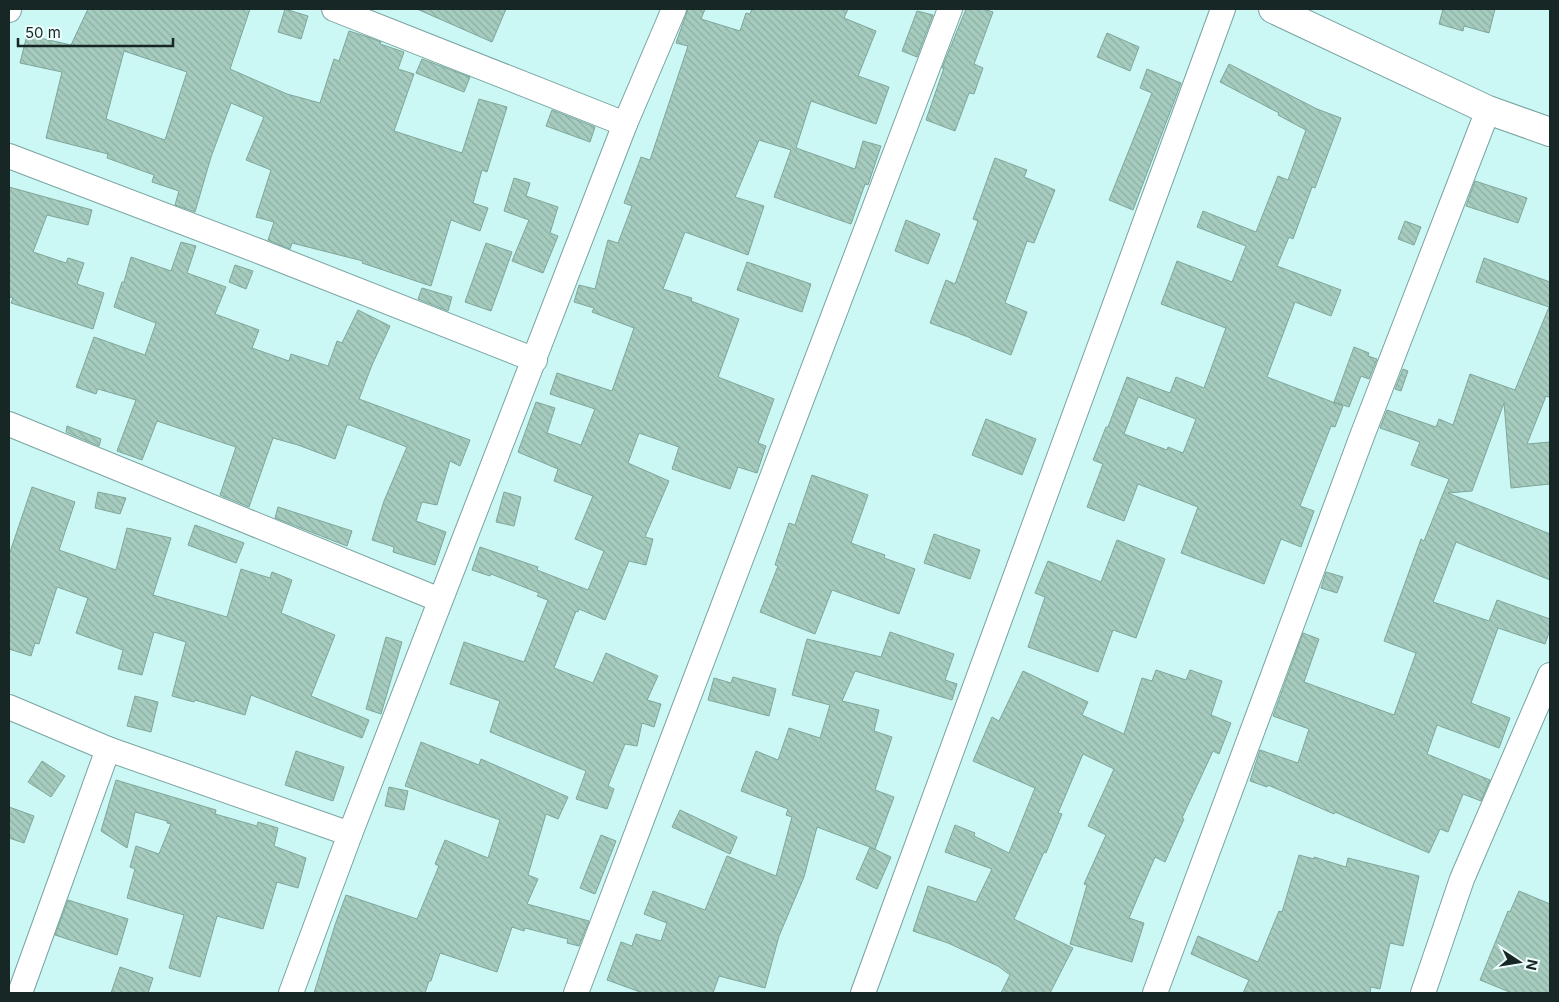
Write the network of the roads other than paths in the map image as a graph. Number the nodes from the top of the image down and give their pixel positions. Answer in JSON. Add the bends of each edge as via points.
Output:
{"nodes":[{"id":1,"x":334,"y":9,"type":"edge"},
{"id":2,"x":674,"y":9,"type":"edge"},
{"id":3,"x":950,"y":9,"type":"edge"},
{"id":4,"x":1223,"y":9,"type":"edge"},
{"id":5,"x":1273,"y":9,"type":"edge"},
{"id":6,"x":1488,"y":110,"type":"junction"},
{"id":7,"x":625,"y":124,"type":"junction"},
{"id":8,"x":1550,"y":132,"type":"edge"},
{"id":9,"x":9,"y":156,"type":"edge"},
{"id":10,"x":535,"y":360,"type":"junction"},
{"id":11,"x":9,"y":424,"type":"edge"},
{"id":12,"x":440,"y":600,"type":"junction"},
{"id":13,"x":1550,"y":675,"type":"edge"},
{"id":14,"x":9,"y":708,"type":"edge"},
{"id":15,"x":108,"y":749,"type":"junction"},
{"id":16,"x":350,"y":834,"type":"junction"},
{"id":17,"x":20,"y":993,"type":"edge"},
{"id":18,"x":291,"y":993,"type":"edge"},
{"id":19,"x":576,"y":993,"type":"edge"},
{"id":20,"x":862,"y":993,"type":"edge"},
{"id":21,"x":1155,"y":993,"type":"edge"},
{"id":22,"x":1423,"y":993,"type":"edge"}],
"edges":[{"from":1,"to":7,"type":"street"},
{"from":2,"to":7,"type":"street"},
{"from":3,"to":19,"type":"street"},
{"from":4,"to":20,"type":"street"},
{"from":5,"to":6,"type":"street"},
{"from":6,"to":8,"type":"street"},
{"from":6,"to":21,"type":"street","via":[[1355,455]]},
{"from":7,"to":10,"type":"street"},
{"from":9,"to":10,"type":"street"},
{"from":10,"to":12,"type":"street"},
{"from":11,"to":12,"type":"street"},
{"from":12,"to":16,"type":"street"},
{"from":13,"to":22,"type":"street","via":[[1462,879]]},
{"from":14,"to":15,"type":"street"},
{"from":15,"to":16,"type":"street"},
{"from":15,"to":17,"type":"street"},
{"from":16,"to":18,"type":"street"}]}
